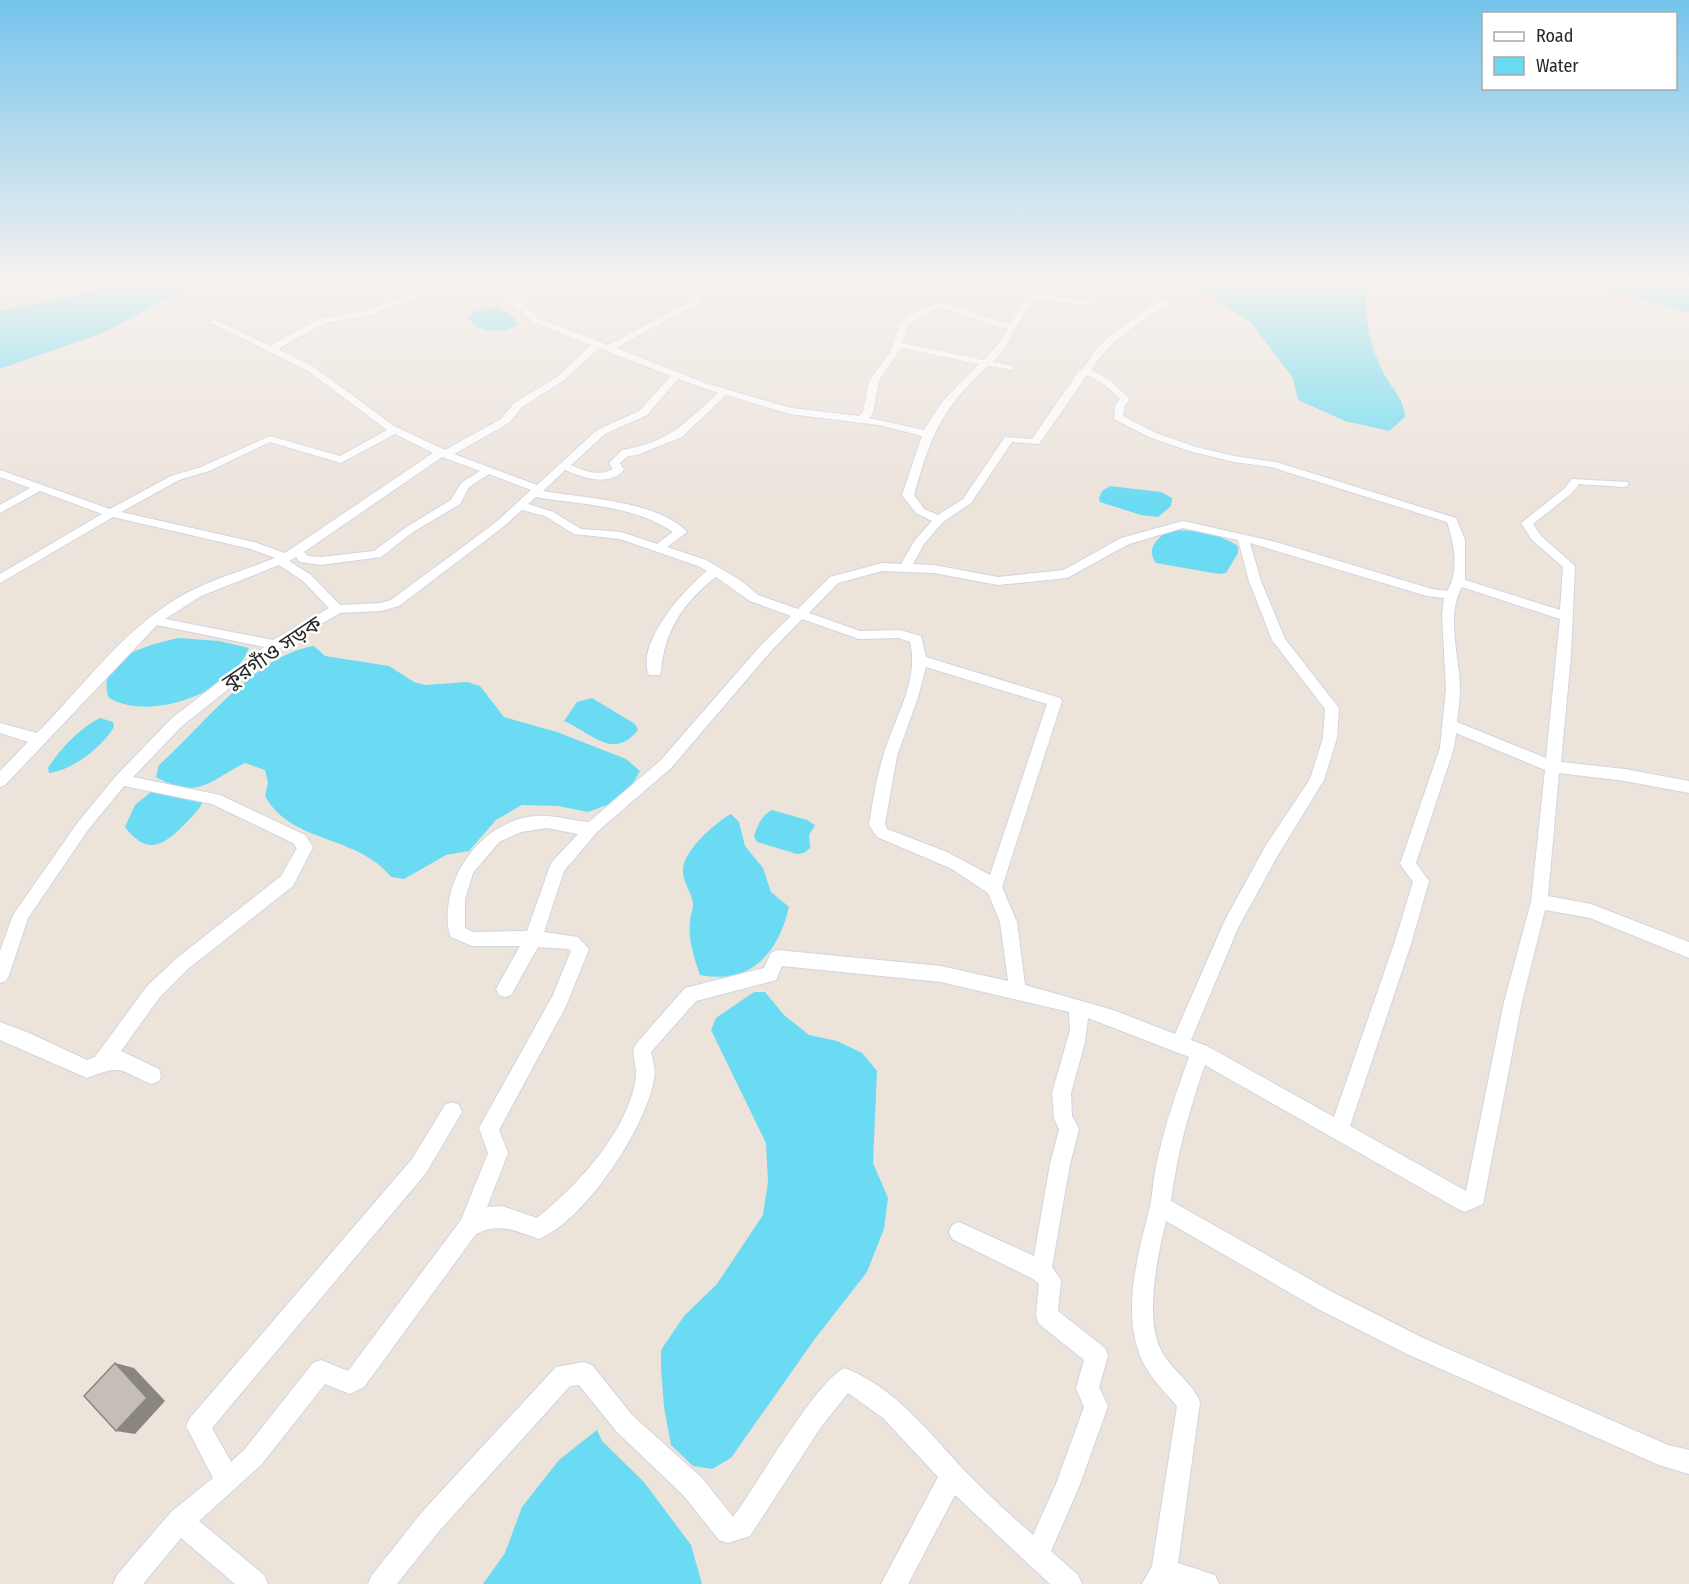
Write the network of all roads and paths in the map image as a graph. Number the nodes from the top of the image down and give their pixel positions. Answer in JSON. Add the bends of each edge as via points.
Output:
{"nodes":[{"id":1,"x":276,"y":353,"type":"edge"},
{"id":2,"x":588,"y":353,"type":"edge"},
{"id":3,"x":618,"y":353,"type":"edge"},
{"id":4,"x":894,"y":353,"type":"edge"},
{"id":5,"x":928,"y":353,"type":"edge"},
{"id":6,"x":996,"y":353,"type":"edge"},
{"id":7,"x":1095,"y":353,"type":"edge"},
{"id":8,"x":981,"y":366,"type":"junction"},
{"id":9,"x":1087,"y":371,"type":"junction"},
{"id":10,"x":1010,"y":373,"type":"dead end"},
{"id":11,"x":677,"y":375,"type":"junction"},
{"id":12,"x":724,"y":392,"type":"junction"},
{"id":13,"x":861,"y":420,"type":"junction"},
{"id":14,"x":395,"y":430,"type":"junction"},
{"id":15,"x":928,"y":434,"type":"junction"},
{"id":16,"x":442,"y":453,"type":"junction"},
{"id":17,"x":563,"y":466,"type":"junction"},
{"id":18,"x":487,"y":471,"type":"junction"},
{"id":19,"x":0,"y":473,"type":"edge"},
{"id":20,"x":1624,"y":484,"type":"dead end"},
{"id":21,"x":36,"y":488,"type":"junction"},
{"id":22,"x":536,"y":491,"type":"junction"},
{"id":23,"x":521,"y":506,"type":"junction"},
{"id":24,"x":0,"y":510,"type":"edge"},
{"id":25,"x":111,"y":513,"type":"junction"},
{"id":26,"x":939,"y":520,"type":"junction"},
{"id":27,"x":1243,"y":539,"type":"junction"},
{"id":28,"x":659,"y":549,"type":"junction"},
{"id":29,"x":288,"y":557,"type":"junction"},
{"id":30,"x":905,"y":568,"type":"junction"},
{"id":31,"x":716,"y":571,"type":"junction"},
{"id":32,"x":0,"y":579,"type":"edge"},
{"id":33,"x":1459,"y":582,"type":"junction"},
{"id":34,"x":1451,"y":595,"type":"junction"},
{"id":35,"x":337,"y":609,"type":"junction"},
{"id":36,"x":801,"y":613,"type":"junction"},
{"id":37,"x":1564,"y":616,"type":"junction"},
{"id":38,"x":156,"y":621,"type":"junction"},
{"id":39,"x":275,"y":645,"type":"junction"},
{"id":40,"x":919,"y":660,"type":"junction"},
{"id":41,"x":654,"y":672,"type":"dead end"},
{"id":42,"x":1449,"y":725,"type":"junction"},
{"id":43,"x":0,"y":728,"type":"edge"},
{"id":44,"x":38,"y":739,"type":"junction"},
{"id":45,"x":1551,"y":766,"type":"junction"},
{"id":46,"x":121,"y":780,"type":"junction"},
{"id":47,"x":0,"y":781,"type":"edge"},
{"id":48,"x":1689,"y":787,"type":"edge"},
{"id":49,"x":592,"y":828,"type":"junction"},
{"id":50,"x":994,"y":888,"type":"junction"},
{"id":51,"x":1539,"y":902,"type":"junction"},
{"id":52,"x":533,"y":939,"type":"junction"},
{"id":53,"x":1689,"y":950,"type":"edge"},
{"id":54,"x":0,"y":975,"type":"edge"},
{"id":55,"x":505,"y":989,"type":"dead end"},
{"id":56,"x":1017,"y":990,"type":"junction"},
{"id":57,"x":1078,"y":1007,"type":"junction"},
{"id":58,"x":0,"y":1032,"type":"edge"},
{"id":59,"x":1190,"y":1048,"type":"junction"},
{"id":60,"x":102,"y":1062,"type":"junction"},
{"id":61,"x":152,"y":1075,"type":"dead end"},
{"id":62,"x":452,"y":1112,"type":"dead end"},
{"id":63,"x":1339,"y":1132,"type":"junction"},
{"id":64,"x":1160,"y":1206,"type":"junction"},
{"id":65,"x":469,"y":1227,"type":"junction"},
{"id":66,"x":959,"y":1232,"type":"dead end"},
{"id":67,"x":1041,"y":1271,"type":"junction"},
{"id":68,"x":1689,"y":1462,"type":"edge"},
{"id":69,"x":952,"y":1475,"type":"junction"},
{"id":70,"x":228,"y":1481,"type":"junction"},
{"id":71,"x":180,"y":1521,"type":"junction"},
{"id":72,"x":1037,"y":1555,"type":"junction"},
{"id":73,"x":1160,"y":1577,"type":"edge"},
{"id":74,"x":126,"y":1584,"type":"edge"},
{"id":75,"x":255,"y":1584,"type":"edge"},
{"id":76,"x":381,"y":1584,"type":"edge"},
{"id":77,"x":894,"y":1584,"type":"edge"},
{"id":78,"x":1068,"y":1584,"type":"edge"},
{"id":79,"x":1206,"y":1584,"type":"edge"}],
"edges":[{"from":1,"to":14,"type":"street","via":[[311,369]]},
{"from":2,"to":16,"type":"street","via":[[560,378],[518,405],[505,421]]},
{"from":3,"to":11,"type":"street"},
{"from":4,"to":13,"type":"street","via":[[874,381],[868,414]]},
{"from":5,"to":8,"type":"street"},
{"from":6,"to":8,"type":"street"},
{"from":7,"to":9,"type":"street"},
{"from":8,"to":10,"type":"street"},
{"from":8,"to":15,"type":"street","via":[[939,412]]},
{"from":9,"to":26,"type":"street","via":[[1081,374],[1035,442],[1009,439],[967,501]]},
{"from":9,"to":33,"type":"street","via":[[1125,399],[1118,417],[1131,426],[1193,448],[1250,463],[1272,464],[1452,520],[1460,540]]},
{"from":11,"to":12,"type":"street"},
{"from":11,"to":17,"type":"street","name":"কুরগাঁও সড়ক","via":[[643,413],[601,432]]},
{"from":12,"to":13,"type":"street","via":[[790,411]]},
{"from":12,"to":17,"type":"street","via":[[678,435],[633,453],[626,452],[614,463],[618,470],[609,477]]},
{"from":13,"to":15,"type":"street"},
{"from":14,"to":16,"type":"street"},
{"from":14,"to":25,"type":"street","via":[[341,460],[270,439],[205,469],[175,478]]},
{"from":15,"to":26,"type":"street","via":[[908,495],[920,511]]},
{"from":16,"to":18,"type":"street"},
{"from":16,"to":29,"type":"street"},
{"from":17,"to":22,"type":"street","name":"কুরগাঁও সড়ক"},
{"from":18,"to":22,"type":"street"},
{"from":18,"to":29,"type":"street","via":[[465,485],[456,502],[377,554],[321,561]]},
{"from":19,"to":21,"type":"street"},
{"from":20,"to":37,"type":"street","via":[[1576,481],[1527,523],[1536,538],[1569,566]]},
{"from":21,"to":24,"type":"street"},
{"from":21,"to":25,"type":"street"},
{"from":22,"to":23,"type":"street","name":"কুরগাঁও সড়ক"},
{"from":22,"to":28,"type":"street","via":[[621,508],[673,524],[681,532]]},
{"from":23,"to":28,"type":"street","via":[[549,514],[578,532],[621,536]]},
{"from":23,"to":35,"type":"street","name":"কুরগাঁও সড়ক","via":[[395,603]]},
{"from":25,"to":29,"type":"street"},
{"from":25,"to":32,"type":"street"},
{"from":26,"to":30,"type":"street","via":[[919,543]]},
{"from":27,"to":30,"type":"street","via":[[1183,524],[1125,541],[1067,574],[999,581]]},
{"from":27,"to":34,"type":"street","via":[[1431,593]]},
{"from":27,"to":59,"type":"street","via":[[1279,640],[1332,708],[1330,738],[1317,780],[1231,925]]},
{"from":28,"to":31,"type":"street"},
{"from":29,"to":35,"type":"street"},
{"from":29,"to":38,"type":"street","via":[[193,594]]},
{"from":30,"to":36,"type":"street","via":[[882,567],[834,580]]},
{"from":31,"to":36,"type":"street","via":[[754,598]]},
{"from":31,"to":41,"type":"street","via":[[689,591],[677,607],[658,640]]},
{"from":33,"to":34,"type":"street"},
{"from":33,"to":37,"type":"street"},
{"from":34,"to":42,"type":"street","via":[[1448,645],[1453,689]]},
{"from":35,"to":39,"type":"street","name":"কুরগাঁও সড়ক"},
{"from":36,"to":40,"type":"street","via":[[859,635],[900,634],[916,639],[921,649]]},
{"from":36,"to":49,"type":"street","via":[[666,764]]},
{"from":37,"to":45,"type":"street","via":[[1564,655]]},
{"from":38,"to":39,"type":"street"},
{"from":38,"to":44,"type":"street","via":[[109,663]]},
{"from":39,"to":46,"type":"street","name":"কুরগাঁও সড়ক","via":[[177,722]]},
{"from":40,"to":50,"type":"street","via":[[890,755],[877,825],[882,834],[967,871]]},
{"from":40,"to":50,"type":"street","via":[[1055,701]]},
{"from":42,"to":45,"type":"street"},
{"from":42,"to":63,"type":"street","via":[[1447,748],[1408,864],[1421,881],[1412,917]]},
{"from":43,"to":44,"type":"street"},
{"from":44,"to":47,"type":"street"},
{"from":45,"to":48,"type":"street"},
{"from":45,"to":51,"type":"street"},
{"from":46,"to":54,"type":"street","name":"কুরগাঁও সড়ক","via":[[83,826],[21,915]]},
{"from":46,"to":60,"type":"street","via":[[215,799],[299,839],[305,847],[287,881],[183,963],[153,992]]},
{"from":49,"to":52,"type":"street","via":[[557,868]]},
{"from":49,"to":52,"type":"street","via":[[547,822],[519,826],[493,837],[466,870],[457,899],[457,932],[472,939]]},
{"from":50,"to":56,"type":"street","via":[[1003,904],[1013,946]]},
{"from":51,"to":53,"type":"street","via":[[1592,911]]},
{"from":51,"to":63,"type":"street","via":[[1514,1002],[1476,1197],[1465,1202]]},
{"from":52,"to":55,"type":"street"},
{"from":52,"to":65,"type":"street","via":[[572,942],[580,949],[560,1001],[489,1128],[498,1153]]},
{"from":56,"to":57,"type":"street"},
{"from":56,"to":65,"type":"street","via":[[940,974],[777,958],[770,974],[691,994],[642,1050],[645,1077],[626,1134],[562,1212],[539,1229],[502,1216],[485,1218]]},
{"from":57,"to":59,"type":"street"},
{"from":57,"to":67,"type":"street","via":[[1079,1030],[1062,1089],[1062,1120],[1069,1129],[1061,1154]]},
{"from":58,"to":60,"type":"street","via":[[87,1069]]},
{"from":59,"to":63,"type":"street"},
{"from":59,"to":64,"type":"street"},
{"from":60,"to":61,"type":"street","via":[[124,1059]]},
{"from":62,"to":70,"type":"street","via":[[418,1166],[198,1426]]},
{"from":64,"to":68,"type":"street","via":[[1326,1301],[1415,1346],[1666,1457]]},
{"from":64,"to":73,"type":"street","via":[[1151,1233],[1142,1325],[1150,1354],[1189,1402]]},
{"from":65,"to":70,"type":"street","via":[[356,1379],[350,1383],[321,1371],[253,1457]]},
{"from":66,"to":67,"type":"street"},
{"from":67,"to":72,"type":"street","via":[[1050,1280],[1047,1316],[1097,1356],[1087,1388],[1096,1406]]},
{"from":69,"to":72,"type":"street"},
{"from":69,"to":76,"type":"street","via":[[863,1386],[845,1379],[813,1419],[741,1527],[728,1531],[693,1487],[625,1424],[584,1373],[564,1375],[431,1521]]},
{"from":69,"to":77,"type":"street"},
{"from":70,"to":71,"type":"street"},
{"from":71,"to":74,"type":"street"},
{"from":71,"to":75,"type":"street"},
{"from":72,"to":78,"type":"street"},
{"from":73,"to":79,"type":"street"}]}
